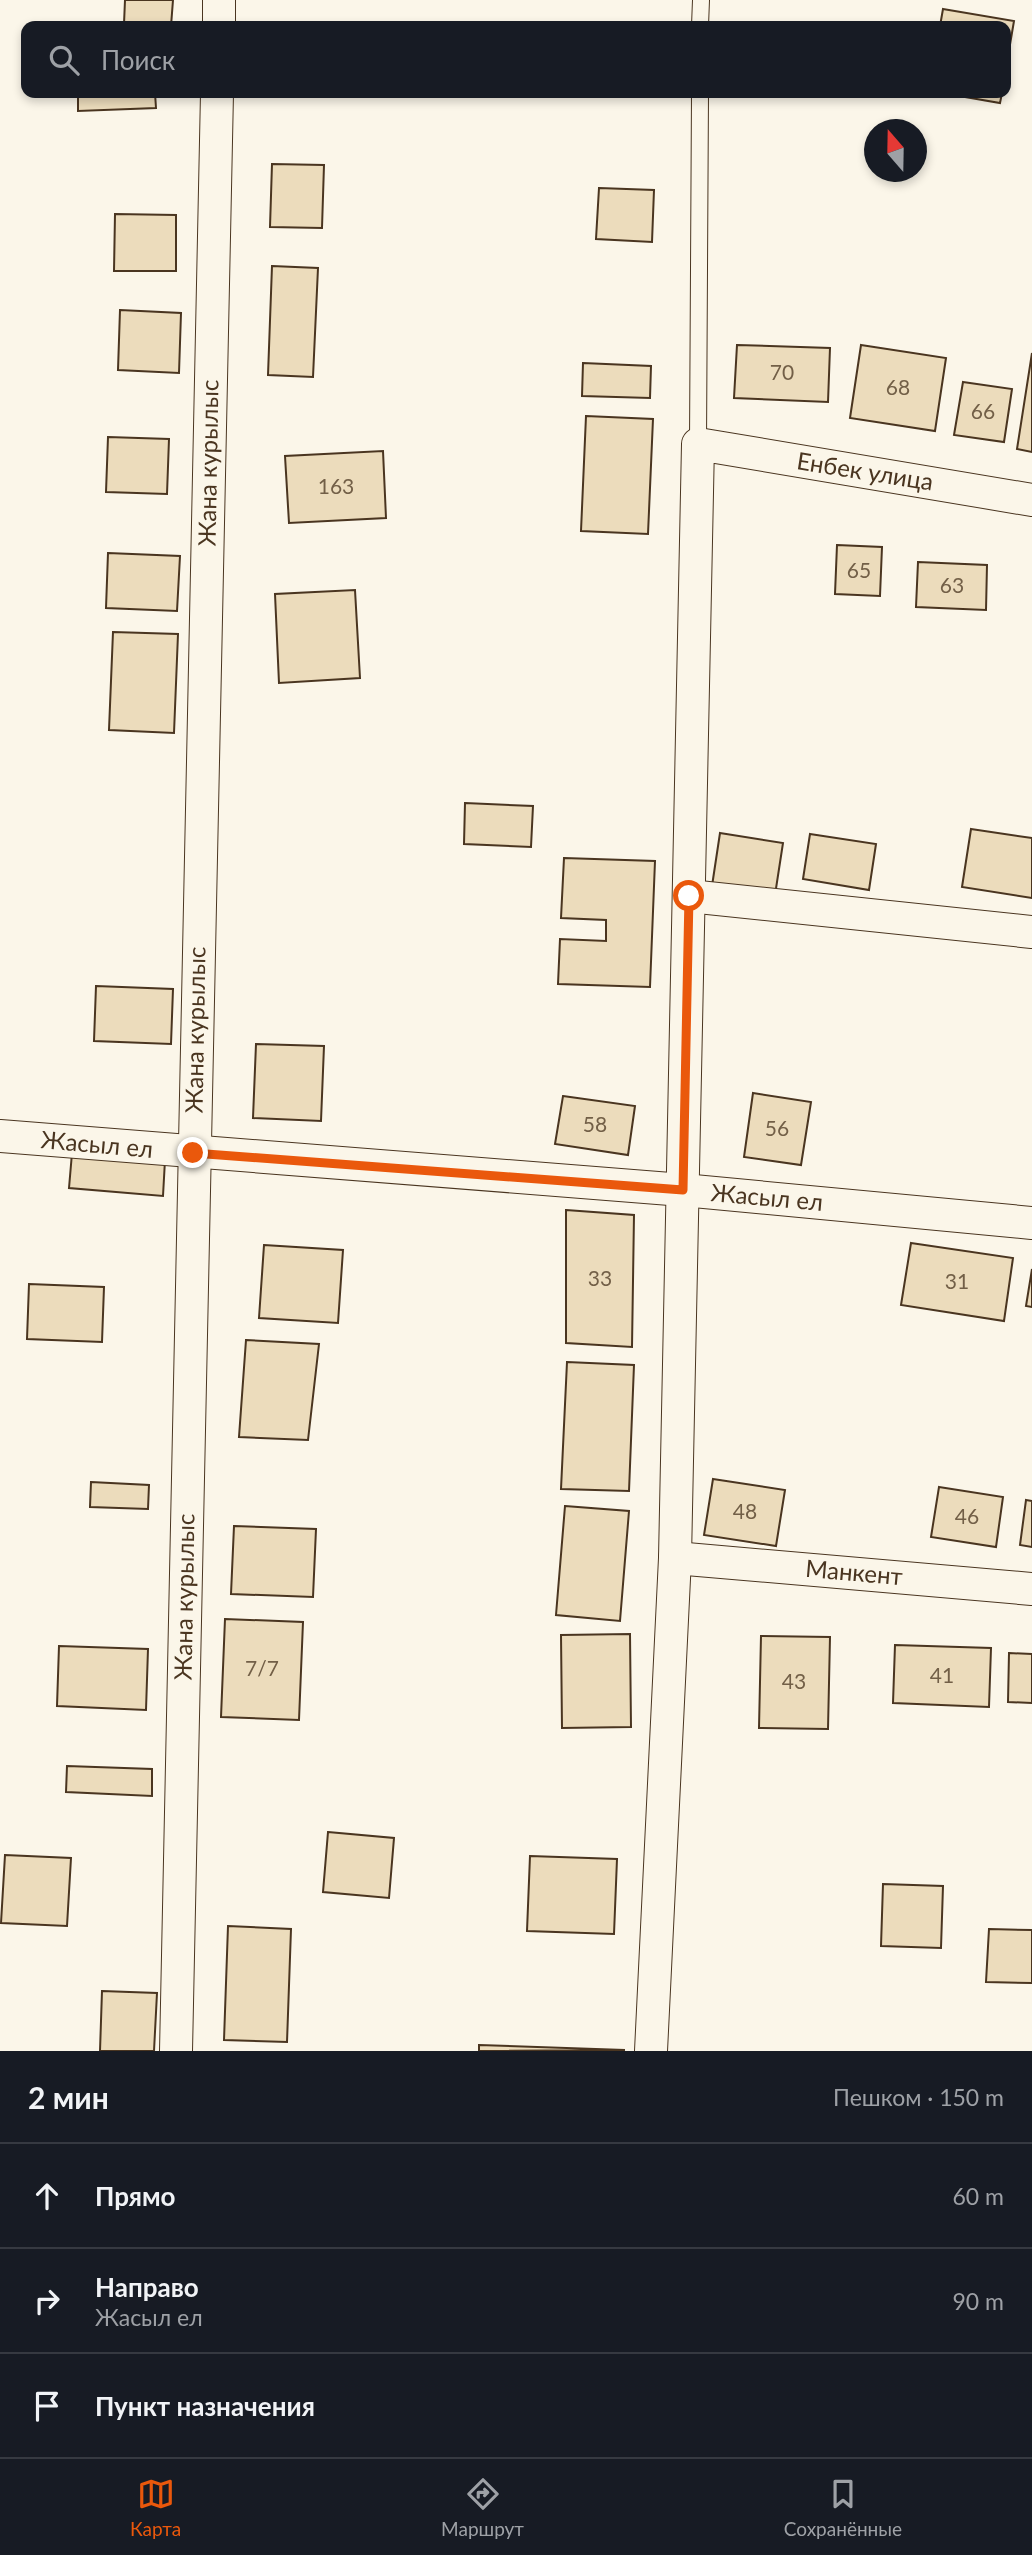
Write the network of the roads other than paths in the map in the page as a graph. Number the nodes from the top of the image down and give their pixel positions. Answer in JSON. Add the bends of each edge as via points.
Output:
{"nodes":[{"id":1,"x":219,"y":0,"type":"edge"},
{"id":2,"x":701,"y":0,"type":"edge"},
{"id":3,"x":219,"y":21,"type":"edge"},
{"id":4,"x":701,"y":21,"type":"edge"},
{"id":5,"x":217,"y":98,"type":"edge"},
{"id":6,"x":700,"y":98,"type":"edge"},
{"id":7,"x":698,"y":444,"type":"junction"},
{"id":8,"x":1032,"y":500,"type":"edge"},
{"id":9,"x":689,"y":896,"type":"junction"},
{"id":10,"x":1032,"y":932,"type":"edge"},
{"id":11,"x":0,"y":1136,"type":"edge"},
{"id":12,"x":193,"y":1153,"type":"junction"},
{"id":13,"x":683,"y":1190,"type":"junction"},
{"id":14,"x":1032,"y":1223,"type":"edge"},
{"id":15,"x":675,"y":1558,"type":"junction"},
{"id":16,"x":1032,"y":1589,"type":"edge"},
{"id":17,"x":176,"y":2051,"type":"edge"},
{"id":18,"x":651,"y":2051,"type":"edge"}],
"edges":[{"from":1,"to":3,"type":"street"},
{"from":2,"to":4,"type":"lane"},
{"from":5,"to":12,"type":"street","name":"Жана курылыс"},
{"from":6,"to":7,"type":"lane"},
{"from":7,"to":8,"type":"street","name":"Енбек улица"},
{"from":7,"to":9,"type":"street"},
{"from":9,"to":10,"type":"street"},
{"from":9,"to":13,"type":"street"},
{"from":11,"to":12,"type":"street","name":"Жасыл ел"},
{"from":12,"to":13,"type":"street","name":"Жасыл ел"},
{"from":12,"to":17,"type":"street","name":"Жана курылыс"},
{"from":13,"to":14,"type":"street","name":"Жасыл ел"},
{"from":13,"to":15,"type":"street"},
{"from":15,"to":16,"type":"street","name":"Манкент"},
{"from":15,"to":18,"type":"street"}]}
